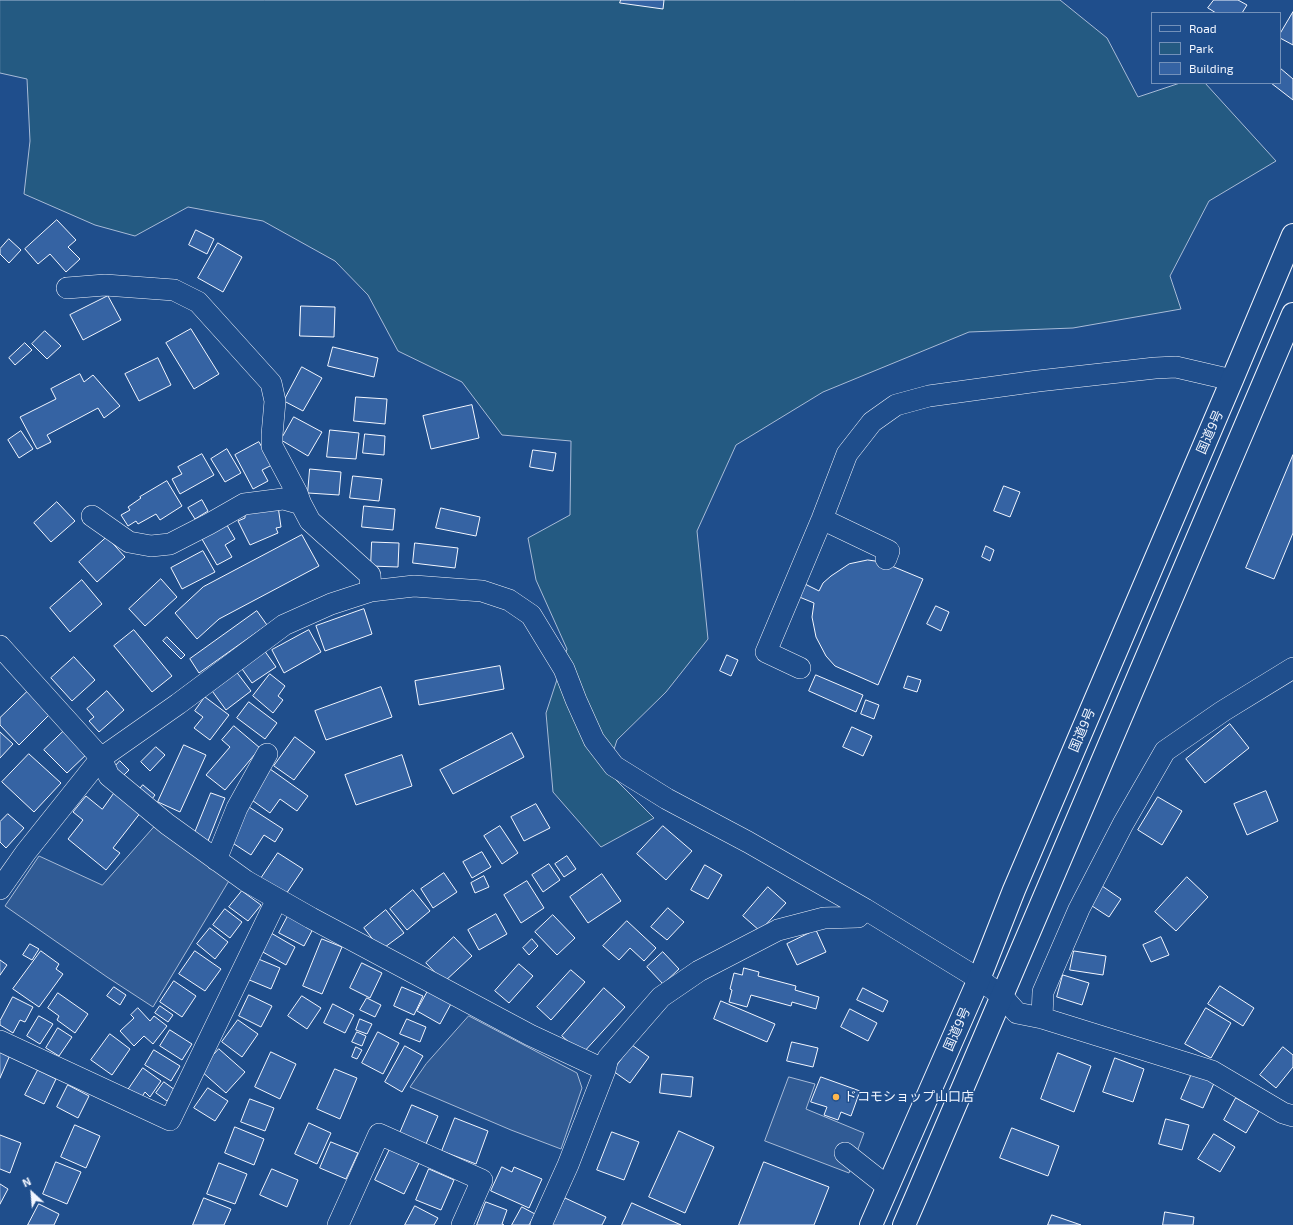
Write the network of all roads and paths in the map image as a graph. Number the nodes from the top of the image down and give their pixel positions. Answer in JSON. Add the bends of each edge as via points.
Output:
{"nodes":[{"id":1,"x":1293,"y":235,"type":"edge"},
{"id":2,"x":67,"y":288,"type":"dead end"},
{"id":3,"x":1293,"y":314,"type":"edge"},
{"id":4,"x":1232,"y":380,"type":"junction"},
{"id":5,"x":301,"y":504,"type":"junction"},
{"id":6,"x":92,"y":516,"type":"dead end"},
{"id":7,"x":822,"y":519,"type":"junction"},
{"id":8,"x":886,"y":559,"type":"dead end"},
{"id":9,"x":372,"y":591,"type":"junction"},
{"id":10,"x":0,"y":646,"type":"edge"},
{"id":11,"x":800,"y":668,"type":"dead end"},
{"id":12,"x":1293,"y":668,"type":"edge"},
{"id":13,"x":267,"y":754,"type":"dead end"},
{"id":14,"x":101,"y":758,"type":"junction"},
{"id":15,"x":216,"y":860,"type":"junction"},
{"id":16,"x":0,"y":889,"type":"edge"},
{"id":17,"x":277,"y":899,"type":"junction"},
{"id":18,"x":865,"y":909,"type":"junction"},
{"id":19,"x":979,"y":979,"type":"junction"},
{"id":20,"x":1002,"y":996,"type":"junction"},
{"id":21,"x":1042,"y":1018,"type":"junction"},
{"id":22,"x":0,"y":1041,"type":"edge"},
{"id":23,"x":605,"y":1070,"type":"junction"},
{"id":24,"x":1293,"y":1116,"type":"edge"},
{"id":25,"x":846,"y":1153,"type":"dead end"},
{"id":26,"x":888,"y":1187,"type":"junction"},
{"id":27,"x":338,"y":1225,"type":"edge"},
{"id":28,"x":462,"y":1225,"type":"edge"},
{"id":29,"x":541,"y":1225,"type":"edge"},
{"id":30,"x":871,"y":1225,"type":"edge"},
{"id":31,"x":904,"y":1225,"type":"edge"}],
"edges":[{"from":1,"to":4,"type":"highway","name":"国道9号"},
{"from":2,"to":5,"type":"street","via":[[105,285],[174,290],[198,302],[272,383],[275,401],[272,446]]},
{"from":3,"to":20,"type":"highway"},
{"from":4,"to":7,"type":"street","via":[[1176,367],[1155,368],[929,396],[896,405],[872,422],[847,454]]},
{"from":4,"to":19,"type":"highway","name":"国道9号","via":[[1014,890]]},
{"from":5,"to":6,"type":"street","via":[[283,500],[244,504],[170,544],[151,546],[129,542]]},
{"from":5,"to":9,"type":"street","via":[[310,521],[370,575]]},
{"from":7,"to":8,"type":"street","via":[[890,551]]},
{"from":7,"to":11,"type":"street","via":[[766,652]]},
{"from":9,"to":14,"type":"street","via":[[331,604],[284,625]]},
{"from":9,"to":18,"type":"street","via":[[414,586],[482,591],[509,600],[531,615],[564,669],[594,740],[614,766],[667,799]]},
{"from":10,"to":14,"type":"street"},
{"from":12,"to":21,"type":"street","via":[[1165,751],[1079,909],[1043,992]]},
{"from":13,"to":15,"type":"street","via":[[237,808]]},
{"from":14,"to":15,"type":"street","via":[[109,776]]},
{"from":14,"to":16,"type":"street","via":[[26,852]]},
{"from":15,"to":17,"type":"street"},
{"from":17,"to":22,"type":"street","via":[[170,1120]]},
{"from":17,"to":23,"type":"street","via":[[530,1035]]},
{"from":18,"to":19,"type":"street"},
{"from":18,"to":23,"type":"street","via":[[858,917],[824,918],[778,930],[699,971],[661,996],[608,1058]]},
{"from":19,"to":20,"type":"street"},
{"from":19,"to":26,"type":"highway","name":"国道9号"},
{"from":20,"to":21,"type":"street","via":[[1017,1012]]},
{"from":20,"to":31,"type":"highway"},
{"from":21,"to":24,"type":"street","via":[[1212,1071],[1283,1113]]},
{"from":23,"to":29,"type":"street"},
{"from":25,"to":26,"type":"street"},
{"from":26,"to":30,"type":"highway","name":"国道9号"},
{"from":27,"to":28,"type":"street","via":[[379,1134],[482,1180]]}]}
